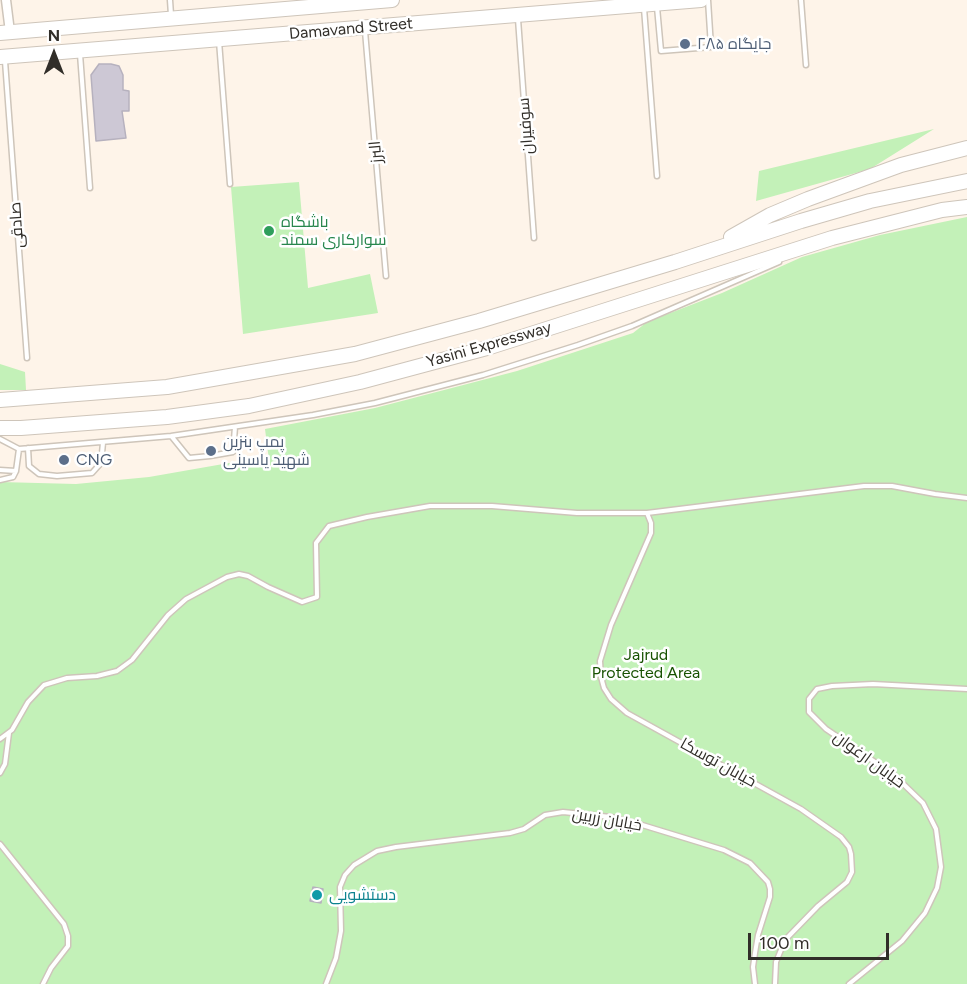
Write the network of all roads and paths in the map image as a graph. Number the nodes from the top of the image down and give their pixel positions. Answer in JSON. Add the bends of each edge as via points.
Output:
{"nodes":[{"id":1,"x":6,"y":0,"type":"edge"},
{"id":2,"x":170,"y":0,"type":"edge"},
{"id":3,"x":392,"y":0,"type":"edge"},
{"id":4,"x":701,"y":0,"type":"edge"},
{"id":5,"x":708,"y":0,"type":"edge"},
{"id":6,"x":801,"y":0,"type":"edge"},
{"id":7,"x":650,"y":4,"type":"junction"},
{"id":8,"x":518,"y":15,"type":"junction"},
{"id":9,"x":171,"y":18,"type":"junction"},
{"id":10,"x":365,"y":28,"type":"junction"},
{"id":11,"x":5,"y":33,"type":"edge"},
{"id":12,"x":219,"y":40,"type":"junction"},
{"id":13,"x":80,"y":50,"type":"junction"},
{"id":14,"x":2,"y":57,"type":"edge"},
{"id":15,"x":806,"y":65,"type":"dead end"},
{"id":16,"x":967,"y":142,"type":"edge"},
{"id":17,"x":967,"y":148,"type":"edge"},
{"id":18,"x":902,"y":165,"type":"junction"},
{"id":19,"x":657,"y":176,"type":"dead end"},
{"id":20,"x":967,"y":181,"type":"edge"},
{"id":21,"x":230,"y":184,"type":"dead end"},
{"id":22,"x":90,"y":188,"type":"dead end"},
{"id":23,"x":967,"y":207,"type":"edge"},
{"id":24,"x":534,"y":238,"type":"dead end"},
{"id":25,"x":832,"y":238,"type":"junction"},
{"id":26,"x":713,"y":248,"type":"junction"},
{"id":27,"x":386,"y":276,"type":"dead end"},
{"id":28,"x":27,"y":358,"type":"dead end"},
{"id":29,"x":0,"y":400,"type":"edge"},
{"id":30,"x":235,"y":427,"type":"junction"},
{"id":31,"x":0,"y":428,"type":"edge"},
{"id":32,"x":171,"y":436,"type":"junction"},
{"id":33,"x":0,"y":439,"type":"edge"},
{"id":34,"x":103,"y":443,"type":"junction"},
{"id":35,"x":28,"y":448,"type":"junction"},
{"id":36,"x":19,"y":449,"type":"junction"},
{"id":37,"x":0,"y":470,"type":"edge"},
{"id":38,"x":16,"y":471,"type":"junction"},
{"id":39,"x":0,"y":480,"type":"edge"},
{"id":40,"x":967,"y":498,"type":"edge"},
{"id":41,"x":647,"y":513,"type":"junction"},
{"id":42,"x":967,"y":689,"type":"edge"},
{"id":43,"x":9,"y":733,"type":"junction"},
{"id":44,"x":0,"y":739,"type":"edge"},
{"id":45,"x":0,"y":773,"type":"edge"},
{"id":46,"x":0,"y":844,"type":"edge"},
{"id":47,"x":43,"y":984,"type":"edge"},
{"id":48,"x":326,"y":984,"type":"edge"},
{"id":49,"x":755,"y":984,"type":"edge"},
{"id":50,"x":775,"y":984,"type":"edge"},
{"id":51,"x":849,"y":984,"type":"edge"}],
"edges":[{"from":1,"to":11,"type":"street"},
{"from":2,"to":9,"type":"lane"},
{"from":3,"to":9,"type":"main road","name":"Damavand Street"},
{"from":4,"to":7,"type":"main road","name":"Damavand Street"},
{"from":5,"to":7,"type":"lane","via":[[711,47],[661,51]]},
{"from":6,"to":15,"type":"lane"},
{"from":7,"to":8,"type":"main road","name":"Damavand Street"},
{"from":7,"to":19,"type":"lane"},
{"from":8,"to":10,"type":"main road","name":"Damavand Street"},
{"from":8,"to":24,"type":"lane","name":"سوفیران"},
{"from":9,"to":11,"type":"main road","name":"Damavand Street"},
{"from":10,"to":12,"type":"main road","name":"Damavand Street"},
{"from":10,"to":27,"type":"lane","name":"البرز"},
{"from":12,"to":13,"type":"main road","name":"Damavand Street"},
{"from":12,"to":21,"type":"lane"},
{"from":13,"to":14,"type":"main road","name":"Damavand Street"},
{"from":13,"to":22,"type":"lane"},
{"from":14,"to":28,"type":"lane","name":"صادقی"},
{"from":16,"to":18,"type":"lane"},
{"from":17,"to":18,"type":"main road"},
{"from":18,"to":26,"type":"main road","via":[[770,215]]},
{"from":20,"to":26,"type":"main road","name":"Yasini Expressway","via":[[870,201]]},
{"from":23,"to":25,"type":"main road","name":"Yasini Expressway"},
{"from":25,"to":30,"type":"lane","via":[[642,322],[526,362],[375,403]]},
{"from":25,"to":31,"type":"main road","name":"Yasini Expressway","via":[[487,348],[360,382],[249,406],[179,415]]},
{"from":26,"to":29,"type":"main road","name":"Yasini Expressway","via":[[479,321],[354,354],[167,387]]},
{"from":30,"to":32,"type":"lane"},
{"from":30,"to":32,"type":"lane","via":[[233,452],[210,456],[189,458]]},
{"from":32,"to":34,"type":"lane"},
{"from":33,"to":36,"type":"lane"},
{"from":34,"to":35,"type":"lane"},
{"from":34,"to":35,"type":"lane","via":[[101,463],[92,473],[57,476],[39,474],[29,466]]},
{"from":35,"to":36,"type":"lane"},
{"from":36,"to":38,"type":"lane"},
{"from":37,"to":38,"type":"lane"},
{"from":38,"to":39,"type":"lane","via":[[12,477]]},
{"from":40,"to":41,"type":"lane","via":[[892,486],[864,486]]},
{"from":41,"to":43,"type":"lane","via":[[430,506],[329,526],[316,543],[317,597],[302,602],[248,576],[227,577],[186,599],[132,660],[117,671],[44,685]]},
{"from":41,"to":50,"type":"lane","name":"خیابان توسکا","via":[[651,533],[600,660],[601,677],[611,699],[627,713],[801,809],[841,837],[851,854],[852,872],[847,882],[785,940],[776,962]]},
{"from":42,"to":51,"type":"lane","name":"خیابان ارغوان","via":[[832,686],[817,689],[809,699],[809,712],[826,729],[894,776],[923,803],[936,829],[941,867],[937,888],[925,913],[902,941]]},
{"from":43,"to":44,"type":"lane"},
{"from":43,"to":45,"type":"lane"},
{"from":46,"to":47,"type":"lane","via":[[64,924],[68,936],[68,946]]},
{"from":48,"to":49,"type":"lane","name":"خیابان زربین","via":[[341,931],[340,887],[354,864],[377,851],[396,847],[510,833],[545,815],[563,812],[639,824],[724,850],[750,863],[770,889],[755,953]]}]}
